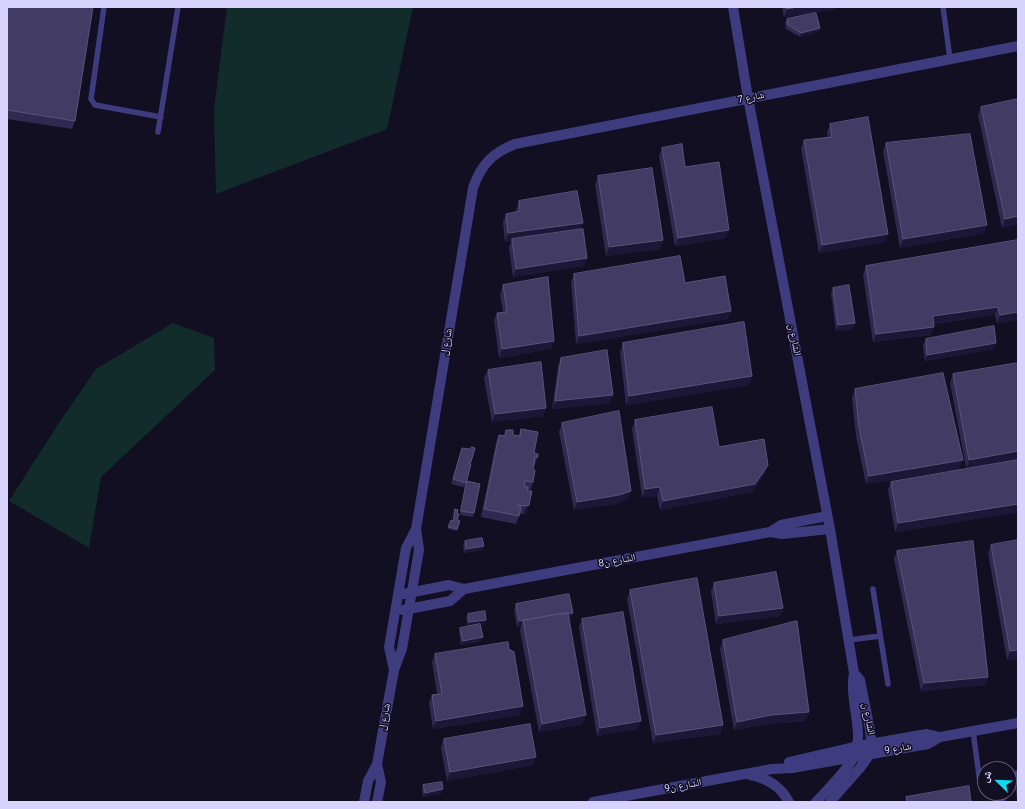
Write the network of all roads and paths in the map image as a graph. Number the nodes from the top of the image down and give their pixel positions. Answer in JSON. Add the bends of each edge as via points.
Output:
{"nodes":[{"id":1,"x":104,"y":7,"type":"edge"},
{"id":2,"x":178,"y":7,"type":"edge"},
{"id":3,"x":733,"y":7,"type":"edge"},
{"id":4,"x":943,"y":7,"type":"edge"},
{"id":5,"x":1018,"y":46,"type":"edge"},
{"id":6,"x":950,"y":59,"type":"junction"},
{"id":7,"x":748,"y":98,"type":"junction"},
{"id":8,"x":161,"y":117,"type":"junction"},
{"id":9,"x":158,"y":132,"type":"dead end"},
{"id":10,"x":489,"y":160,"type":"joint"},
{"id":11,"x":827,"y":516,"type":"junction"},
{"id":12,"x":830,"y":528,"type":"junction"},
{"id":13,"x":416,"y":529,"type":"junction"},
{"id":14,"x":770,"y":532,"type":"junction"},
{"id":15,"x":464,"y":589,"type":"junction"},
{"id":16,"x":873,"y":589,"type":"dead end"},
{"id":17,"x":412,"y":591,"type":"junction"},
{"id":18,"x":398,"y":595,"type":"junction"},
{"id":19,"x":409,"y":609,"type":"junction"},
{"id":20,"x":395,"y":611,"type":"junction"},
{"id":21,"x":880,"y":636,"type":"junction"},
{"id":22,"x":849,"y":640,"type":"junction"},
{"id":23,"x":394,"y":670,"type":"junction"},
{"id":24,"x":854,"y":673,"type":"junction"},
{"id":25,"x":888,"y":684,"type":"dead end"},
{"id":26,"x":1018,"y":723,"type":"edge"},
{"id":27,"x":973,"y":731,"type":"junction"},
{"id":28,"x":940,"y":737,"type":"junction"},
{"id":29,"x":872,"y":743,"type":"junction"},
{"id":30,"x":858,"y":746,"type":"junction"},
{"id":31,"x":870,"y":754,"type":"junction"},
{"id":32,"x":855,"y":757,"type":"junction"},
{"id":33,"x":977,"y":761,"type":"edge"},
{"id":34,"x":377,"y":764,"type":"junction"},
{"id":35,"x":772,"y":769,"type":"junction"},
{"id":36,"x":744,"y":774,"type":"junction"},
{"id":37,"x":607,"y":801,"type":"edge"},
{"id":38,"x":364,"y":802,"type":"edge"},
{"id":39,"x":377,"y":802,"type":"edge"},
{"id":40,"x":593,"y":802,"type":"edge"},
{"id":41,"x":789,"y":802,"type":"edge"},
{"id":42,"x":816,"y":802,"type":"edge"},
{"id":43,"x":830,"y":802,"type":"edge"}],
"edges":[{"from":1,"to":8,"type":"lane","via":[[91,98],[96,105]]},
{"from":2,"to":8,"type":"lane"},
{"from":3,"to":7,"type":"street","name":"الشارع ن"},
{"from":4,"to":6,"type":"lane"},
{"from":5,"to":6,"type":"street","name":"شارع 7"},
{"from":6,"to":7,"type":"street","name":"شارع 7"},
{"from":7,"to":10,"type":"street","name":"شارع 7","via":[[515,144],[504,148]]},
{"from":7,"to":11,"type":"street","name":"الشارع ن"},
{"from":8,"to":9,"type":"lane"},
{"from":10,"to":13,"type":"street","name":"شارع ل","via":[[477,177],[474,188]]},
{"from":11,"to":12,"type":"street","name":"الشارع ن"},
{"from":11,"to":14,"type":"street","name":"الشارع ن8","via":[[781,526]]},
{"from":12,"to":14,"type":"street","name":"الشارع ن8","via":[[782,534]]},
{"from":12,"to":22,"type":"street","name":"الشارع ن"},
{"from":13,"to":17,"type":"street","name":"شارع ل","via":[[419,550]]},
{"from":13,"to":18,"type":"street","name":"شارع ل","via":[[406,548]]},
{"from":14,"to":15,"type":"street","name":"الشارع ن8"},
{"from":15,"to":17,"type":"street","name":"الشارع ن8","via":[[449,585]]},
{"from":15,"to":19,"type":"street","name":"الشارع ن8","via":[[450,601]]},
{"from":16,"to":21,"type":"lane"},
{"from":17,"to":18,"type":"street","name":"الشارع ن8"},
{"from":17,"to":19,"type":"street","name":"شارع ل"},
{"from":18,"to":20,"type":"street","name":"شارع ل"},
{"from":19,"to":20,"type":"street","name":"الشارع ن8"},
{"from":19,"to":23,"type":"street","name":"شارع ل","via":[[402,649]]},
{"from":20,"to":23,"type":"street","name":"شارع ل","via":[[389,647]]},
{"from":21,"to":22,"type":"lane"},
{"from":21,"to":25,"type":"lane"},
{"from":22,"to":24,"type":"street","name":"الشارع ن"},
{"from":23,"to":34,"type":"street","name":"شارع ل"},
{"from":24,"to":29,"type":"street","name":"الشارع ن","via":[[860,680]]},
{"from":24,"to":30,"type":"street","name":"الشارع ن","via":[[852,682]]},
{"from":26,"to":27,"type":"street","name":"شارع 9"},
{"from":27,"to":28,"type":"street","name":"شارع 9"},
{"from":27,"to":33,"type":"lane"},
{"from":28,"to":29,"type":"street","name":"شارع 9","via":[[927,734]]},
{"from":28,"to":31,"type":"street","name":"شارع 9","via":[[928,744]]},
{"from":29,"to":30,"type":"street","name":"شارع 9"},
{"from":29,"to":31,"type":"street","name":"الشارع ن"},
{"from":30,"to":32,"type":"street","name":"الشارع ن"},
{"from":30,"to":35,"type":"street","name":"الشارع ن9","via":[[792,761]]},
{"from":31,"to":32,"type":"street","name":"شارع 9"},
{"from":31,"to":43,"type":"street","name":"الشارع ن"},
{"from":32,"to":35,"type":"street","name":"الشارع ن9"},
{"from":32,"to":42,"type":"street","name":"الشارع ن"},
{"from":34,"to":38,"type":"street","name":"شارع ل","via":[[368,781]]},
{"from":34,"to":39,"type":"street","name":"شارع ل","via":[[381,782]]},
{"from":35,"to":36,"type":"street","name":"الشارع ن9"},
{"from":36,"to":37,"type":"street","name":"الشارع ن9"},
{"from":36,"to":41,"type":"street","via":[[760,777],[774,784]]},
{"from":37,"to":40,"type":"street","name":"الشارع ن9"}]}
